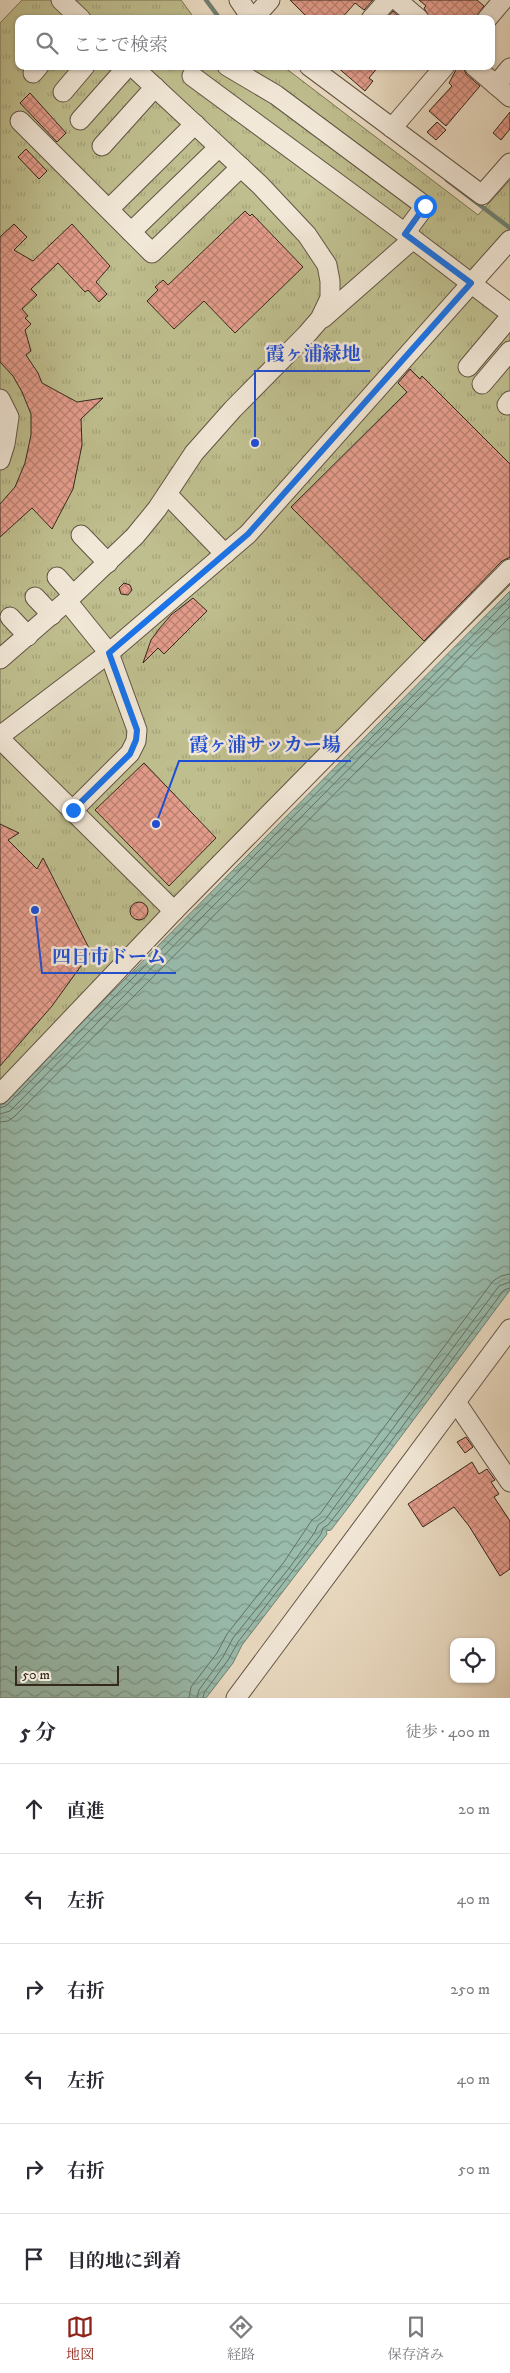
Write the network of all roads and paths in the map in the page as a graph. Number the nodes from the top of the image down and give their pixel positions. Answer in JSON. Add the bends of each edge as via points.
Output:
{"nodes":[{"id":1,"x":61,"y":0,"type":"edge"},
{"id":2,"x":239,"y":0,"type":"edge"},
{"id":3,"x":270,"y":0,"type":"edge"},
{"id":4,"x":388,"y":0,"type":"edge"},
{"id":5,"x":397,"y":0,"type":"edge"},
{"id":6,"x":503,"y":0,"type":"edge"},
{"id":7,"x":77,"y":15,"type":"edge"},
{"id":8,"x":250,"y":15,"type":"edge"},
{"id":9,"x":257,"y":15,"type":"edge"},
{"id":10,"x":375,"y":15,"type":"edge"},
{"id":11,"x":414,"y":15,"type":"edge"},
{"id":12,"x":490,"y":15,"type":"edge"},
{"id":13,"x":510,"y":68,"type":"edge"},
{"id":14,"x":82,"y":70,"type":"edge"},
{"id":15,"x":124,"y":70,"type":"edge"},
{"id":16,"x":136,"y":70,"type":"edge"},
{"id":17,"x":234,"y":70,"type":"edge"},
{"id":18,"x":321,"y":70,"type":"edge"},
{"id":19,"x":442,"y":70,"type":"edge"},
{"id":20,"x":479,"y":70,"type":"edge"},
{"id":21,"x":192,"y":76,"type":"dead end"},
{"id":22,"x":496,"y":85,"type":"junction"},
{"id":23,"x":154,"y":87,"type":"junction"},
{"id":24,"x":63,"y":92,"type":"dead end"},
{"id":25,"x":510,"y":97,"type":"edge"},
{"id":26,"x":80,"y":120,"type":"dead end"},
{"id":27,"x":20,"y":121,"type":"dead end"},
{"id":28,"x":195,"y":124,"type":"junction"},
{"id":29,"x":392,"y":128,"type":"junction"},
{"id":30,"x":102,"y":146,"type":"dead end"},
{"id":31,"x":219,"y":147,"type":"junction"},
{"id":32,"x":510,"y":163,"type":"edge"},
{"id":33,"x":241,"y":167,"type":"junction"},
{"id":34,"x":109,"y":209,"type":"junction"},
{"id":35,"x":131,"y":232,"type":"junction"},
{"id":36,"x":409,"y":236,"type":"junction"},
{"id":37,"x":510,"y":240,"type":"edge"},
{"id":38,"x":473,"y":280,"type":"junction"},
{"id":39,"x":510,"y":313,"type":"edge"},
{"id":40,"x":510,"y":317,"type":"edge"},
{"id":41,"x":313,"y":327,"type":"junction"},
{"id":42,"x":510,"y":351,"type":"edge"},
{"id":43,"x":468,"y":367,"type":"dead end"},
{"id":44,"x":482,"y":384,"type":"dead end"},
{"id":45,"x":0,"y":399,"type":"edge"},
{"id":46,"x":0,"y":460,"type":"edge"},
{"id":47,"x":167,"y":494,"type":"junction"},
{"id":48,"x":81,"y":535,"type":"dead end"},
{"id":49,"x":225,"y":554,"type":"junction"},
{"id":50,"x":108,"y":563,"type":"junction"},
{"id":51,"x":510,"y":569,"type":"edge"},
{"id":52,"x":57,"y":577,"type":"dead end"},
{"id":53,"x":35,"y":597,"type":"dead end"},
{"id":54,"x":70,"y":598,"type":"junction"},
{"id":55,"x":52,"y":615,"type":"junction"},
{"id":56,"x":10,"y":617,"type":"dead end"},
{"id":57,"x":28,"y":636,"type":"junction"},
{"id":58,"x":109,"y":653,"type":"junction"},
{"id":59,"x":2,"y":654,"type":"edge"},
{"id":60,"x":0,"y":738,"type":"edge"},
{"id":61,"x":73,"y":810,"type":"junction"},
{"id":62,"x":174,"y":912,"type":"junction"},
{"id":63,"x":0,"y":1094,"type":"edge"},
{"id":64,"x":510,"y":1329,"type":"edge"},
{"id":65,"x":456,"y":1402,"type":"junction"},
{"id":66,"x":510,"y":1482,"type":"edge"},
{"id":67,"x":236,"y":1698,"type":"edge"}],
"edges":[{"from":1,"to":7,"type":"street"},
{"from":2,"to":8,"type":"street"},
{"from":3,"to":9,"type":"street"},
{"from":4,"to":10,"type":"street"},
{"from":5,"to":11,"type":"street"},
{"from":6,"to":12,"type":"street"},
{"from":13,"to":22,"type":"street"},
{"from":14,"to":24,"type":"street"},
{"from":15,"to":26,"type":"street"},
{"from":16,"to":23,"type":"street"},
{"from":17,"to":36,"type":"street","via":[[276,95],[425,206]]},
{"from":18,"to":29,"type":"street"},
{"from":19,"to":29,"type":"street"},
{"from":20,"to":22,"type":"street"},
{"from":21,"to":36,"type":"street"},
{"from":22,"to":25,"type":"street"},
{"from":23,"to":28,"type":"street"},
{"from":23,"to":30,"type":"street"},
{"from":27,"to":34,"type":"street"},
{"from":28,"to":31,"type":"street"},
{"from":28,"to":34,"type":"street"},
{"from":29,"to":32,"type":"street","via":[[482,194]]},
{"from":31,"to":33,"type":"street"},
{"from":31,"to":35,"type":"street"},
{"from":33,"to":35,"type":"street","via":[[152,253]]},
{"from":33,"to":41,"type":"street","via":[[307,235],[327,265],[330,298]]},
{"from":34,"to":35,"type":"street"},
{"from":36,"to":38,"type":"street"},
{"from":36,"to":41,"type":"street"},
{"from":37,"to":38,"type":"street"},
{"from":38,"to":39,"type":"street"},
{"from":38,"to":49,"type":"street","via":[[248,534]]},
{"from":40,"to":43,"type":"street"},
{"from":41,"to":47,"type":"street","via":[[194,453]]},
{"from":42,"to":44,"type":"street"},
{"from":45,"to":46,"type":"street","via":[[9,417]]},
{"from":47,"to":49,"type":"street"},
{"from":47,"to":50,"type":"street","via":[[135,536]]},
{"from":48,"to":50,"type":"street"},
{"from":49,"to":58,"type":"street"},
{"from":50,"to":54,"type":"street"},
{"from":51,"to":62,"type":"street"},
{"from":52,"to":54,"type":"street"},
{"from":53,"to":55,"type":"street"},
{"from":54,"to":55,"type":"street"},
{"from":54,"to":58,"type":"street"},
{"from":55,"to":57,"type":"street"},
{"from":56,"to":57,"type":"street"},
{"from":57,"to":59,"type":"street"},
{"from":58,"to":60,"type":"street"},
{"from":58,"to":61,"type":"street","via":[[137,730],[136,740],[130,754]]},
{"from":60,"to":61,"type":"street"},
{"from":61,"to":62,"type":"street"},
{"from":62,"to":63,"type":"street"},
{"from":64,"to":65,"type":"street"},
{"from":65,"to":66,"type":"street"},
{"from":65,"to":67,"type":"street"}]}
